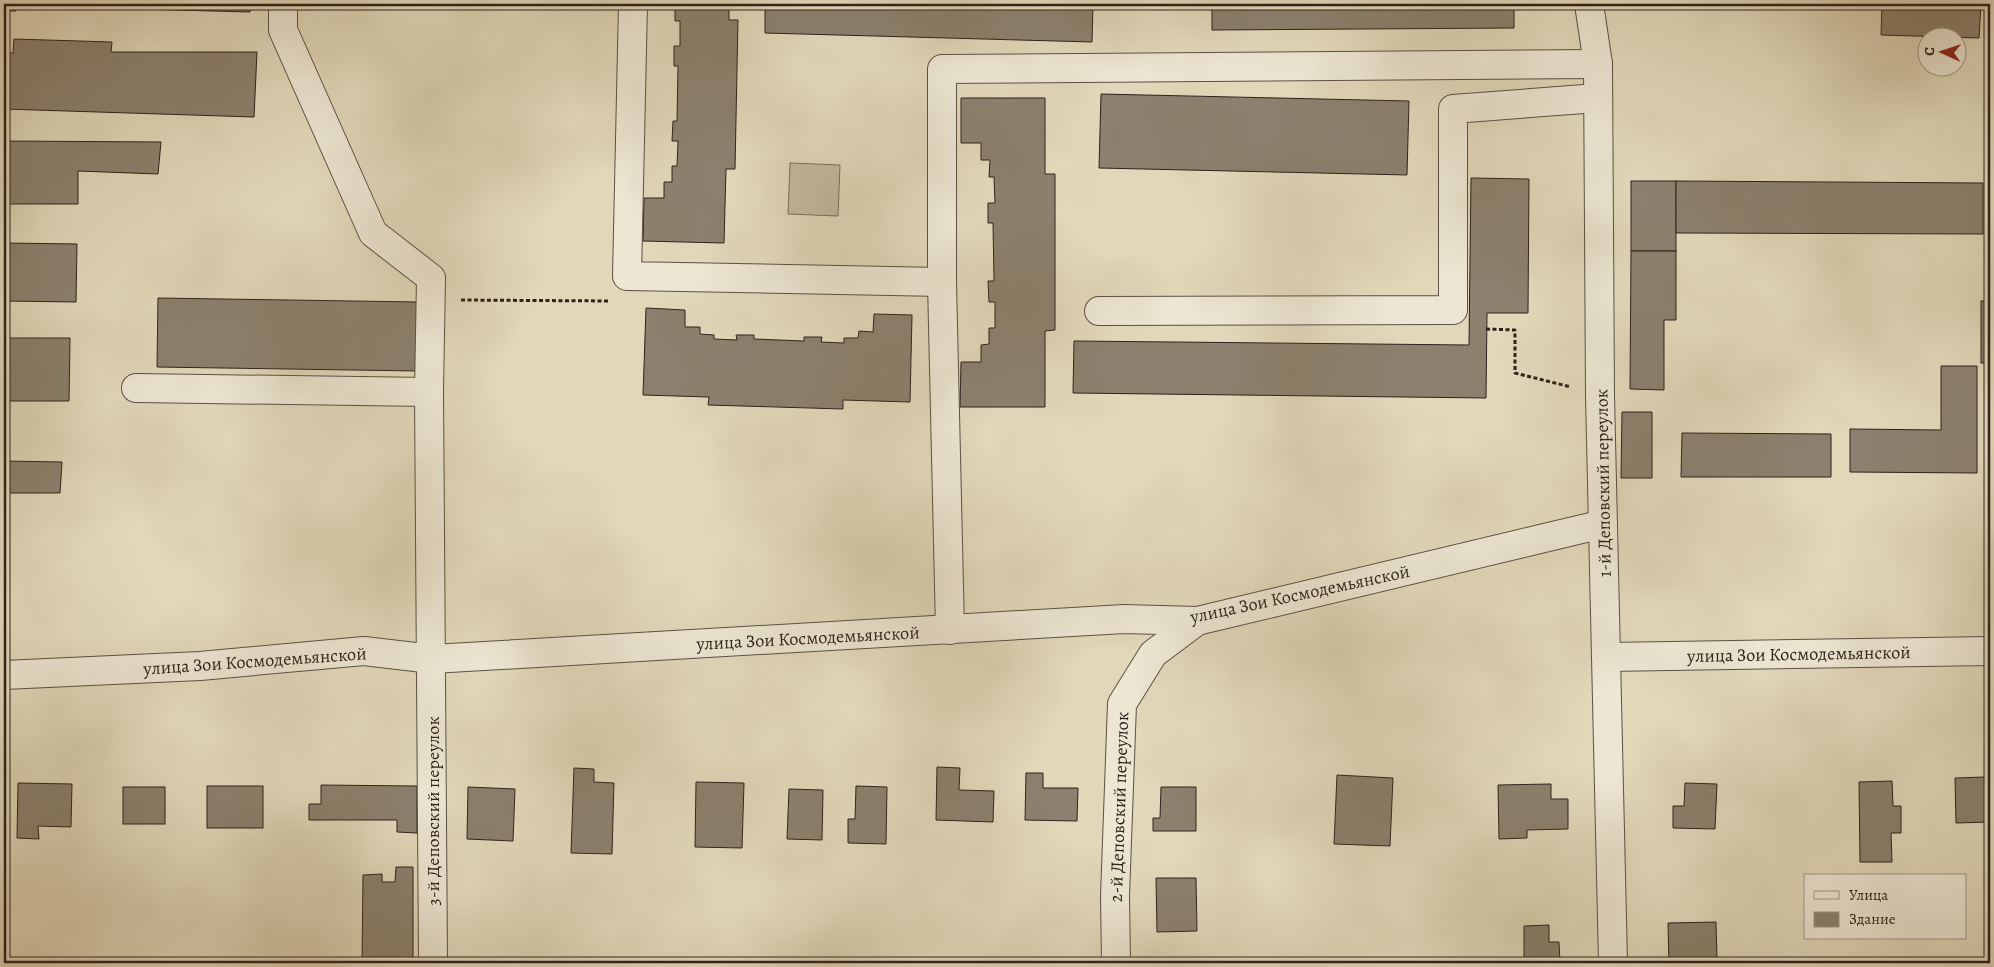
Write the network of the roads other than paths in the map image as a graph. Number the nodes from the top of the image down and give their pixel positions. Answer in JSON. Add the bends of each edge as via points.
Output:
{"nodes":[{"id":1,"x":284,"y":4,"type":"edge"},
{"id":2,"x":633,"y":4,"type":"edge"},
{"id":3,"x":1589,"y":4,"type":"edge"},
{"id":4,"x":1598,"y":64,"type":"junction"},
{"id":5,"x":1597,"y":98,"type":"junction"},
{"id":6,"x":942,"y":282,"type":"junction"},
{"id":7,"x":1099,"y":311,"type":"dead end"},
{"id":8,"x":136,"y":388,"type":"dead end"},
{"id":9,"x":429,"y":392,"type":"junction"},
{"id":10,"x":1603,"y":524,"type":"junction"},
{"id":11,"x":1197,"y":621,"type":"junction"},
{"id":12,"x":950,"y":630,"type":"junction"},
{"id":13,"x":1990,"y":651,"type":"edge"},
{"id":14,"x":1607,"y":657,"type":"junction"},
{"id":15,"x":432,"y":659,"type":"junction"},
{"id":16,"x":4,"y":675,"type":"edge"},
{"id":17,"x":433,"y":963,"type":"edge"},
{"id":18,"x":1116,"y":963,"type":"edge"},
{"id":19,"x":1613,"y":963,"type":"edge"}],
"edges":[{"from":1,"to":9,"type":"street","name":"3-й Деповский переулок","via":[[283,30],[372,233],[431,278]]},
{"from":2,"to":6,"type":"street","via":[[627,276]]},
{"from":3,"to":4,"type":"street","name":"1-й Деповский переулок"},
{"from":4,"to":5,"type":"street","name":"1-й Деповский переулок"},
{"from":4,"to":6,"type":"street","via":[[942,69]]},
{"from":5,"to":7,"type":"street","via":[[1453,109],[1453,310]]},
{"from":5,"to":10,"type":"street","name":"1-й Деповский переулок"},
{"from":6,"to":12,"type":"street"},
{"from":8,"to":9,"type":"street"},
{"from":9,"to":15,"type":"street","name":"3-й Деповский переулок"},
{"from":10,"to":11,"type":"street","name":"улица Зои Космодемьянской"},
{"from":10,"to":14,"type":"street","name":"1-й Деповский переулок"},
{"from":11,"to":12,"type":"street","name":"улица Зои Космодемьянской","via":[[1124,619]]},
{"from":11,"to":18,"type":"street","name":"2-й Деповский переулок","via":[[1154,654],[1122,704],[1115,896]]},
{"from":12,"to":15,"type":"street","name":"улица Зои Космодемьянской"},
{"from":13,"to":14,"type":"street","name":"улица Зои Космодемьянской"},
{"from":14,"to":19,"type":"street","name":"1-й Деповский переулок"},
{"from":15,"to":16,"type":"street","name":"улица Зои Космодемьянской","via":[[364,652],[200,666]]},
{"from":15,"to":17,"type":"street","name":"3-й Деповский переулок"}]}
